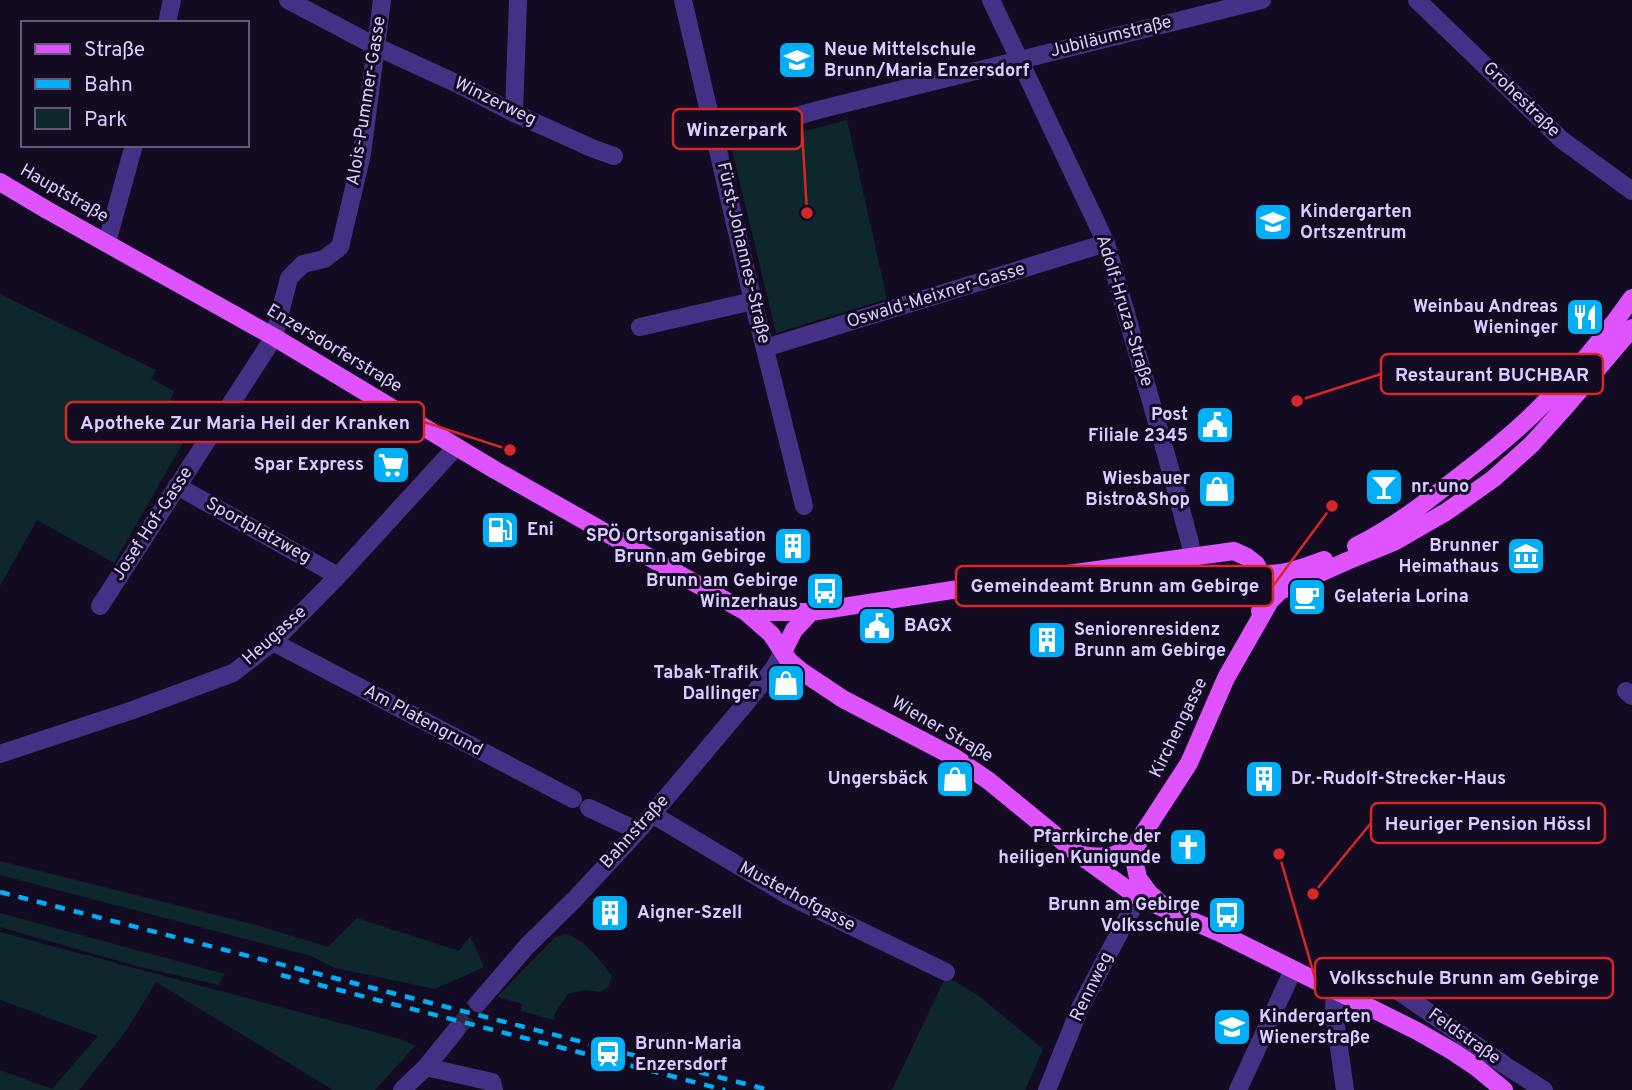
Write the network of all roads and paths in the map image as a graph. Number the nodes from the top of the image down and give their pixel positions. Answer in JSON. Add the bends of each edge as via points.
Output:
{"nodes":[{"id":1,"x":172,"y":0,"type":"edge"},
{"id":2,"x":288,"y":0,"type":"edge"},
{"id":3,"x":382,"y":0,"type":"edge"},
{"id":4,"x":518,"y":0,"type":"edge"},
{"id":5,"x":683,"y":0,"type":"edge"},
{"id":6,"x":991,"y":0,"type":"edge"},
{"id":7,"x":1262,"y":0,"type":"edge"},
{"id":8,"x":1417,"y":0,"type":"edge"},
{"id":9,"x":167,"y":21,"type":"edge"},
{"id":10,"x":377,"y":47,"type":"junction"},
{"id":11,"x":1020,"y":60,"type":"junction"},
{"id":12,"x":514,"y":113,"type":"junction"},
{"id":13,"x":716,"y":139,"type":"junction"},
{"id":14,"x":133,"y":147,"type":"edge"},
{"id":15,"x":614,"y":156,"type":"dead end"},
{"id":16,"x":0,"y":181,"type":"edge"},
{"id":17,"x":1632,"y":191,"type":"edge"},
{"id":18,"x":107,"y":242,"type":"junction"},
{"id":19,"x":1106,"y":243,"type":"junction"},
{"id":20,"x":1632,"y":298,"type":"edge"},
{"id":21,"x":753,"y":301,"type":"junction"},
{"id":22,"x":640,"y":327,"type":"dead end"},
{"id":23,"x":1632,"y":328,"type":"edge"},
{"id":24,"x":274,"y":337,"type":"junction"},
{"id":25,"x":765,"y":348,"type":"junction"},
{"id":26,"x":1560,"y":399,"type":"junction"},
{"id":27,"x":456,"y":447,"type":"junction"},
{"id":28,"x":177,"y":486,"type":"junction"},
{"id":29,"x":804,"y":506,"type":"dead end"},
{"id":30,"x":1192,"y":558,"type":"junction"},
{"id":31,"x":1261,"y":575,"type":"junction"},
{"id":32,"x":338,"y":576,"type":"junction"},
{"id":33,"x":100,"y":606,"type":"dead end"},
{"id":34,"x":746,"y":612,"type":"junction"},
{"id":35,"x":811,"y":612,"type":"junction"},
{"id":36,"x":1252,"y":631,"type":"junction"},
{"id":37,"x":273,"y":642,"type":"junction"},
{"id":38,"x":783,"y":652,"type":"junction"},
{"id":39,"x":0,"y":754,"type":"edge"},
{"id":40,"x":652,"y":814,"type":"junction"},
{"id":41,"x":638,"y":831,"type":"junction"},
{"id":42,"x":1139,"y":840,"type":"junction"},
{"id":43,"x":1078,"y":854,"type":"junction"},
{"id":44,"x":1141,"y":892,"type":"junction"},
{"id":45,"x":1293,"y":970,"type":"junction"},
{"id":46,"x":946,"y":972,"type":"dead end"},
{"id":47,"x":1342,"y":994,"type":"junction"},
{"id":48,"x":478,"y":1003,"type":"tunnel mouth"},
{"id":49,"x":456,"y":1030,"type":"tunnel mouth"},
{"id":50,"x":426,"y":1066,"type":"junction"},
{"id":51,"x":402,"y":1090,"type":"edge"},
{"id":52,"x":495,"y":1090,"type":"edge"},
{"id":53,"x":1047,"y":1090,"type":"edge"},
{"id":54,"x":1238,"y":1090,"type":"edge"},
{"id":55,"x":1345,"y":1090,"type":"edge"},
{"id":56,"x":1504,"y":1090,"type":"edge"},
{"id":57,"x":1544,"y":1090,"type":"edge"}],
"edges":[{"from":1,"to":9,"type":"street"},
{"from":2,"to":10,"type":"street","name":"Winzerweg"},
{"from":3,"to":10,"type":"street","name":"Alois-Pummer-Gasse"},
{"from":4,"to":12,"type":"street"},
{"from":5,"to":13,"type":"street","name":"Fürst-Johannes-Straße"},
{"from":6,"to":11,"type":"street","name":"Adolf-Hruza-Straße"},
{"from":7,"to":11,"type":"street","name":"Jubiläumstraße"},
{"from":8,"to":17,"type":"street","name":"Grohestraße","via":[[1562,140]]},
{"from":10,"to":12,"type":"street","name":"Winzerweg"},
{"from":10,"to":24,"type":"street","name":"Alois-Pummer-Gasse","via":[[362,155],[340,247],[303,264],[289,278]]},
{"from":11,"to":13,"type":"street","name":"Jubiläumstraße"},
{"from":11,"to":19,"type":"street","name":"Adolf-Hruza-Straße"},
{"from":12,"to":15,"type":"street","name":"Winzerweg"},
{"from":13,"to":21,"type":"street","name":"Fürst-Johannes-Straße"},
{"from":14,"to":18,"type":"street"},
{"from":16,"to":18,"type":"main road","name":"Hauptstraße"},
{"from":18,"to":24,"type":"main road","name":"Enzersdorferstraße"},
{"from":19,"to":25,"type":"street","name":"Oswald-Meixner-Gasse"},
{"from":19,"to":30,"type":"street","name":"Adolf-Hruza-Straße"},
{"from":20,"to":26,"type":"main road","via":[[1579,364]]},
{"from":21,"to":22,"type":"street"},
{"from":21,"to":25,"type":"street","name":"Fürst-Johannes-Straße"},
{"from":23,"to":26,"type":"main road"},
{"from":24,"to":27,"type":"main road","name":"Enzersdorferstraße"},
{"from":24,"to":28,"type":"street","name":"Josef Hof-Gasse"},
{"from":25,"to":29,"type":"street","name":"Fürst-Johannes-Straße"},
{"from":26,"to":31,"type":"main road","via":[[1371,539],[1307,567]]},
{"from":26,"to":36,"type":"main road","via":[[1531,445],[1493,479],[1394,542],[1280,591]]},
{"from":27,"to":32,"type":"street","name":"Heugasse"},
{"from":27,"to":34,"type":"main road","name":"Enzersdorferstraße"},
{"from":28,"to":32,"type":"street","name":"Sportplatzweg"},
{"from":28,"to":33,"type":"street","name":"Josef Hof-Gasse"},
{"from":30,"to":31,"type":"main road","via":[[1234,551],[1256,564]]},
{"from":30,"to":35,"type":"main road"},
{"from":31,"to":36,"type":"main road","via":[[1264,600]]},
{"from":32,"to":37,"type":"street","name":"Heugasse"},
{"from":34,"to":35,"type":"main road"},
{"from":34,"to":38,"type":"main road","name":"Enzersdorferstraße"},
{"from":35,"to":38,"type":"main road","via":[[794,630]]},
{"from":36,"to":42,"type":"main road","name":"Kirchengasse","via":[[1189,763]]},
{"from":37,"to":39,"type":"street","name":"Heugasse","via":[[233,673]]},
{"from":37,"to":41,"type":"street","name":"Am Platengrund"},
{"from":38,"to":40,"type":"street","name":"Bahnstraße","via":[[761,685]]},
{"from":38,"to":43,"type":"main road","name":"Wiener Straße","via":[[801,671],[843,699],[954,757]]},
{"from":40,"to":41,"type":"street","name":"Bahnstraße"},
{"from":40,"to":46,"type":"street","name":"Musterhofgasse","via":[[789,897]]},
{"from":41,"to":48,"type":"street","name":"Bahnstraße"},
{"from":42,"to":43,"type":"main road","name":"Kirchengasse","via":[[1119,854],[1102,858]]},
{"from":42,"to":44,"type":"main road","via":[[1135,859]]},
{"from":43,"to":44,"type":"main road","name":"Wiener Straße"},
{"from":44,"to":45,"type":"main road","via":[[1166,910]]},
{"from":44,"to":53,"type":"street","name":"Rennweg","via":[[1080,1008]]},
{"from":45,"to":47,"type":"main road"},
{"from":45,"to":54,"type":"street"},
{"from":47,"to":55,"type":"street","via":[[1334,1012]]},
{"from":47,"to":56,"type":"main road","via":[[1452,1051]]},
{"from":47,"to":57,"type":"street","name":"Feldstraße","via":[[1368,981],[1380,981]]},
{"from":49,"to":50,"type":"street"},
{"from":50,"to":51,"type":"street"},
{"from":50,"to":52,"type":"street","via":[[492,1082]]}]}
